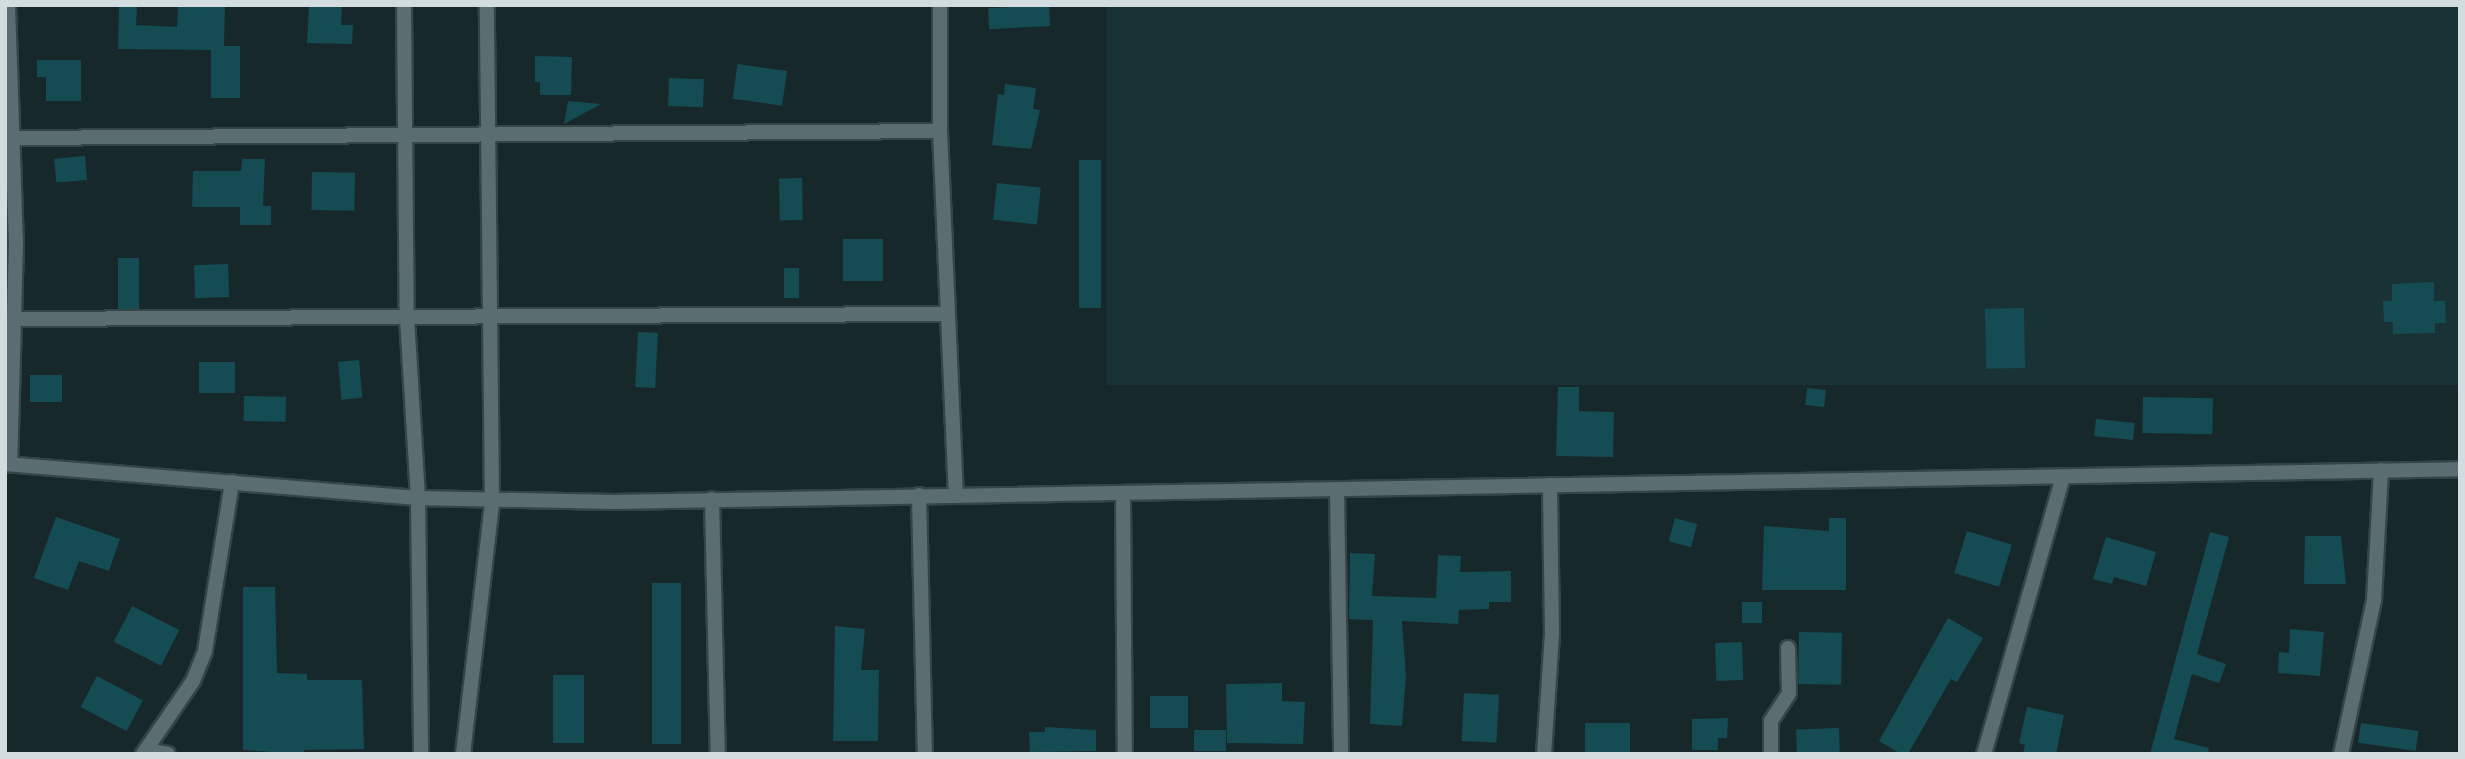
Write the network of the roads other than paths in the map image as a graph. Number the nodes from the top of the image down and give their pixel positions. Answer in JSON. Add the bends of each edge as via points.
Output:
{"nodes":[{"id":1,"x":8,"y":5,"type":"edge"},
{"id":2,"x":404,"y":5,"type":"edge"},
{"id":3,"x":488,"y":5,"type":"edge"},
{"id":4,"x":940,"y":5,"type":"edge"},
{"id":5,"x":486,"y":131,"type":"junction"},
{"id":6,"x":940,"y":131,"type":"junction"},
{"id":7,"x":404,"y":132,"type":"junction"},
{"id":8,"x":15,"y":138,"type":"junction"},
{"id":9,"x":11,"y":238,"type":"edge"},
{"id":10,"x":948,"y":314,"type":"junction"},
{"id":11,"x":407,"y":318,"type":"junction"},
{"id":12,"x":491,"y":318,"type":"junction"},
{"id":13,"x":15,"y":319,"type":"junction"},
{"id":14,"x":8,"y":464,"type":"edge"},
{"id":15,"x":2460,"y":469,"type":"edge"},
{"id":16,"x":2381,"y":470,"type":"junction"},
{"id":17,"x":2063,"y":477,"type":"junction"},
{"id":18,"x":232,"y":482,"type":"junction"},
{"id":19,"x":1550,"y":485,"type":"junction"},
{"id":20,"x":1337,"y":491,"type":"junction"},
{"id":21,"x":1123,"y":494,"type":"junction"},
{"id":22,"x":919,"y":495,"type":"junction"},
{"id":23,"x":956,"y":496,"type":"junction"},
{"id":24,"x":418,"y":498,"type":"junction"},
{"id":25,"x":712,"y":499,"type":"junction"},
{"id":26,"x":492,"y":502,"type":"junction"},
{"id":27,"x":1788,"y":648,"type":"dead end"},
{"id":28,"x":145,"y":752,"type":"edge"},
{"id":29,"x":168,"y":754,"type":"edge"},
{"id":30,"x":421,"y":754,"type":"edge"},
{"id":31,"x":463,"y":754,"type":"edge"},
{"id":32,"x":718,"y":754,"type":"edge"},
{"id":33,"x":925,"y":754,"type":"edge"},
{"id":34,"x":1125,"y":754,"type":"edge"},
{"id":35,"x":1341,"y":754,"type":"edge"},
{"id":36,"x":1544,"y":754,"type":"edge"},
{"id":37,"x":1771,"y":754,"type":"edge"},
{"id":38,"x":1984,"y":754,"type":"edge"},
{"id":39,"x":2341,"y":754,"type":"edge"}],
"edges":[{"from":1,"to":8,"type":"street"},
{"from":2,"to":7,"type":"street"},
{"from":3,"to":5,"type":"street"},
{"from":4,"to":6,"type":"street"},
{"from":5,"to":6,"type":"street"},
{"from":5,"to":7,"type":"street"},
{"from":5,"to":12,"type":"street"},
{"from":6,"to":10,"type":"street"},
{"from":7,"to":8,"type":"street"},
{"from":7,"to":11,"type":"street"},
{"from":8,"to":9,"type":"street"},
{"from":9,"to":13,"type":"street"},
{"from":10,"to":12,"type":"street"},
{"from":10,"to":23,"type":"street"},
{"from":11,"to":12,"type":"street"},
{"from":11,"to":13,"type":"street"},
{"from":11,"to":24,"type":"street"},
{"from":12,"to":26,"type":"street"},
{"from":13,"to":14,"type":"street"},
{"from":14,"to":18,"type":"street"},
{"from":15,"to":16,"type":"street"},
{"from":16,"to":17,"type":"street"},
{"from":16,"to":39,"type":"street","via":[[2374,600]]},
{"from":17,"to":19,"type":"street"},
{"from":17,"to":38,"type":"street"},
{"from":18,"to":24,"type":"street"},
{"from":18,"to":28,"type":"street","via":[[205,651],[193,681]]},
{"from":19,"to":20,"type":"street"},
{"from":19,"to":36,"type":"street","via":[[1552,634]]},
{"from":20,"to":21,"type":"street"},
{"from":20,"to":35,"type":"street"},
{"from":21,"to":23,"type":"street"},
{"from":21,"to":34,"type":"street"},
{"from":22,"to":23,"type":"street"},
{"from":22,"to":25,"type":"street"},
{"from":22,"to":33,"type":"street"},
{"from":24,"to":26,"type":"street"},
{"from":24,"to":30,"type":"street"},
{"from":25,"to":26,"type":"street"},
{"from":25,"to":32,"type":"street"},
{"from":26,"to":31,"type":"street"},
{"from":27,"to":37,"type":"street","via":[[1789,693],[1771,721]]},
{"from":28,"to":29,"type":"street"}]}
